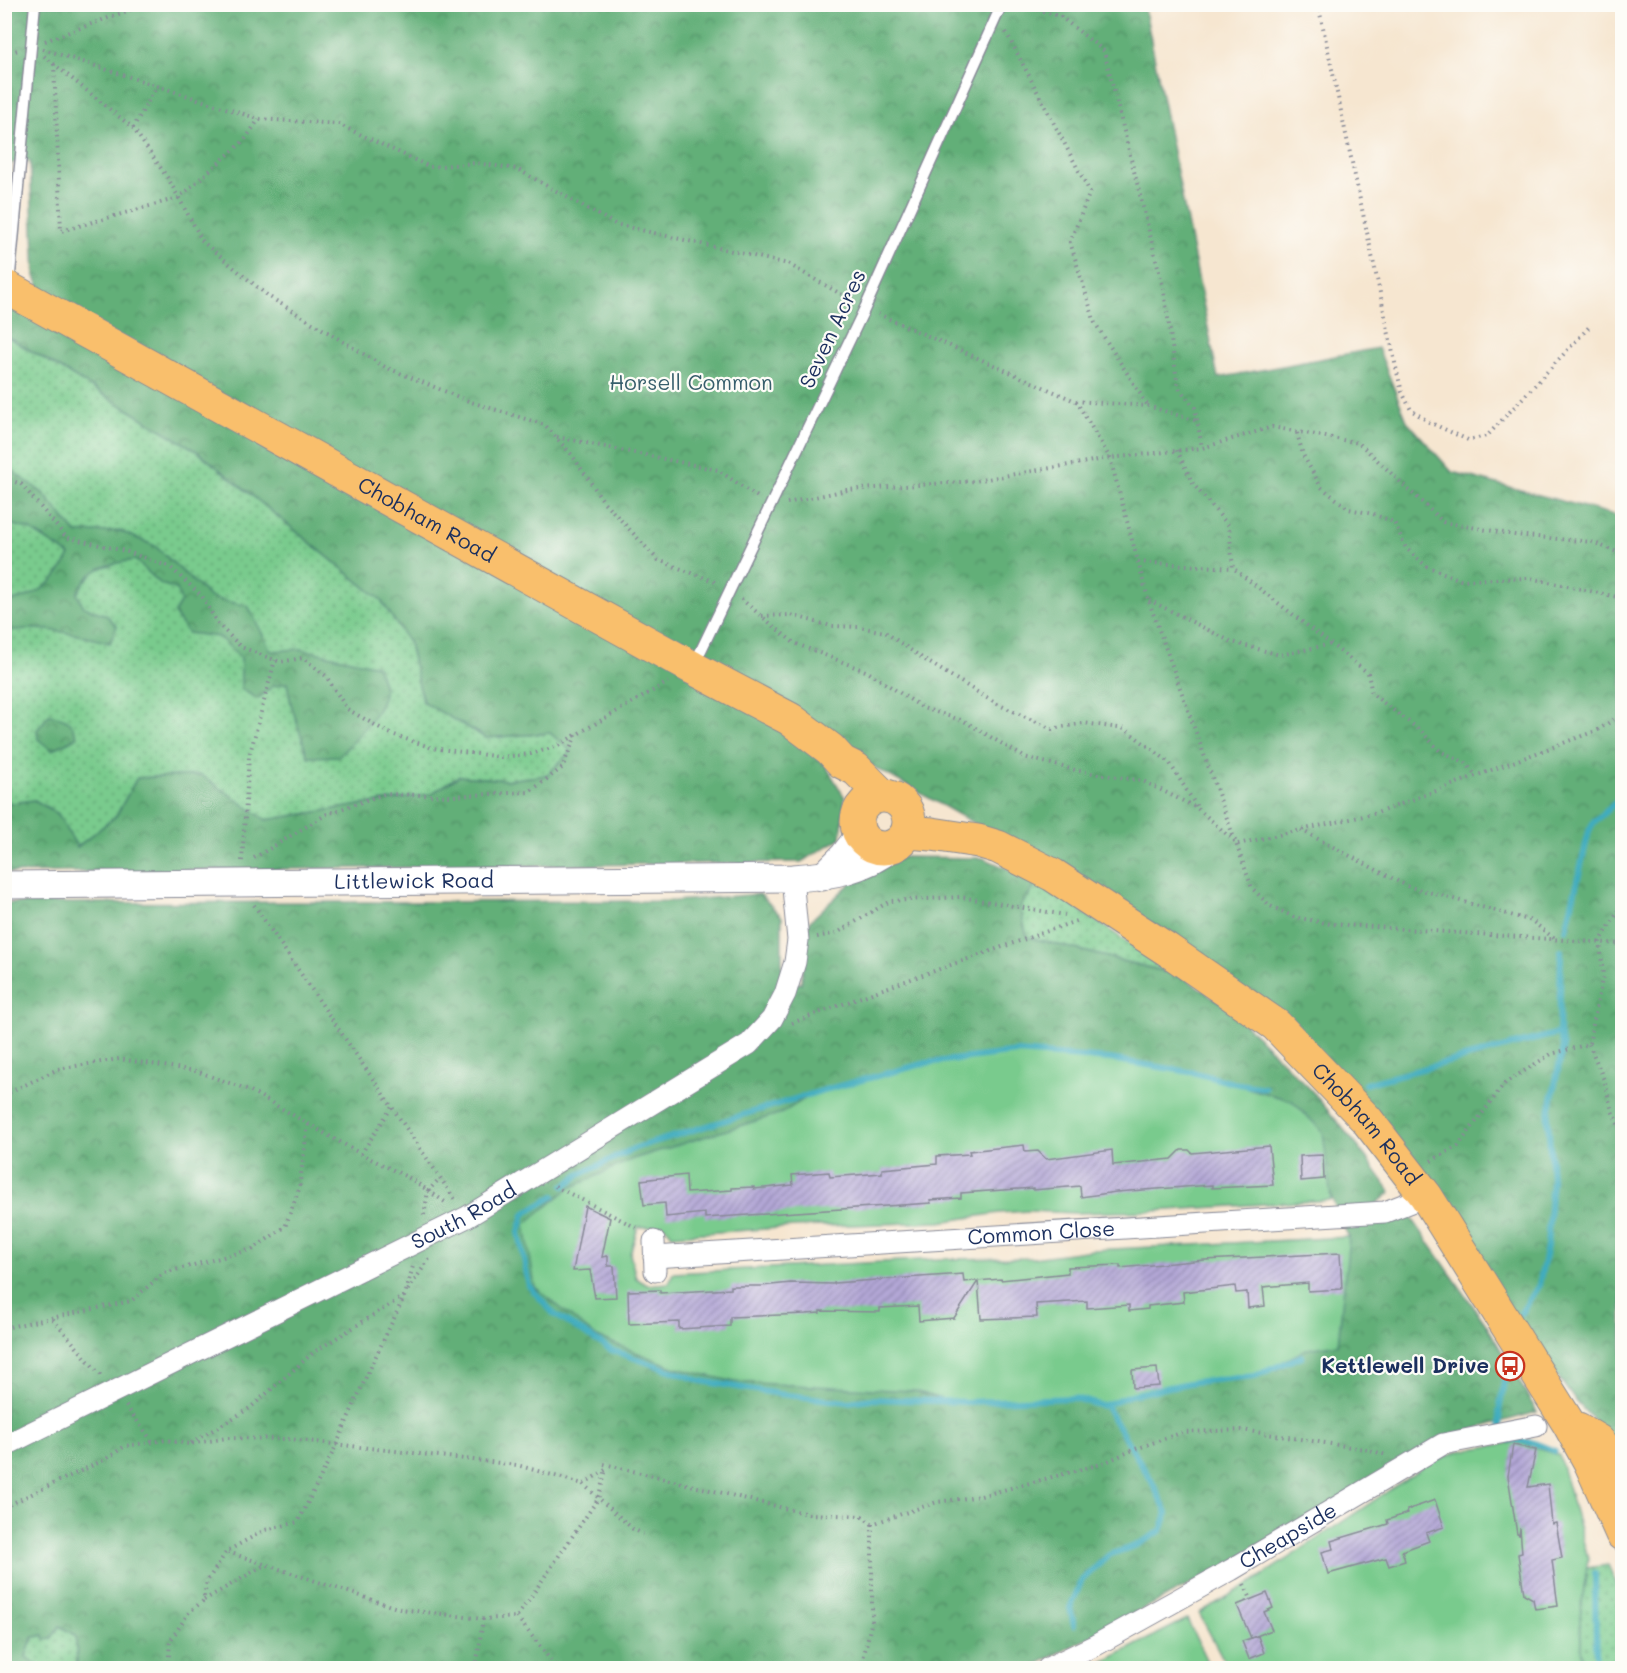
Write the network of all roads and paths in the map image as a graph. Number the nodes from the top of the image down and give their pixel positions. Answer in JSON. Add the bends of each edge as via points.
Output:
{"nodes":[{"id":1,"x":35,"y":4,"type":"edge"},
{"id":2,"x":146,"y":4,"type":"edge"},
{"id":3,"x":1002,"y":4,"type":"edge"},
{"id":4,"x":1020,"y":4,"type":"edge"},
{"id":5,"x":1064,"y":4,"type":"edge"},
{"id":6,"x":1318,"y":4,"type":"edge"},
{"id":7,"x":997,"y":16,"type":"junction"},
{"id":8,"x":1061,"y":17,"type":"junction"},
{"id":9,"x":31,"y":45,"type":"junction"},
{"id":10,"x":4,"y":48,"type":"edge"},
{"id":11,"x":8,"y":53,"type":"dead end"},
{"id":12,"x":54,"y":64,"type":"junction"},
{"id":13,"x":157,"y":86,"type":"junction"},
{"id":14,"x":259,"y":119,"type":"junction"},
{"id":15,"x":133,"y":128,"type":"junction"},
{"id":16,"x":178,"y":198,"type":"junction"},
{"id":17,"x":7,"y":287,"type":"edge"},
{"id":18,"x":865,"y":308,"type":"junction"},
{"id":19,"x":1591,"y":325,"type":"dead end"},
{"id":20,"x":1076,"y":401,"type":"junction"},
{"id":21,"x":1148,"y":406,"type":"junction"},
{"id":22,"x":1197,"y":421,"type":"junction"},
{"id":23,"x":1297,"y":433,"type":"junction"},
{"id":24,"x":556,"y":437,"type":"junction"},
{"id":25,"x":1202,"y":448,"type":"junction"},
{"id":26,"x":1177,"y":450,"type":"junction"},
{"id":27,"x":1110,"y":458,"type":"junction"},
{"id":28,"x":4,"y":478,"type":"edge"},
{"id":29,"x":771,"y":507,"type":"junction"},
{"id":30,"x":1623,"y":554,"type":"edge"},
{"id":31,"x":1138,"y":562,"type":"junction"},
{"id":32,"x":1233,"y":568,"type":"junction"},
{"id":33,"x":731,"y":591,"type":"junction"},
{"id":34,"x":1623,"y":598,"type":"edge"},
{"id":35,"x":1148,"y":599,"type":"junction"},
{"id":36,"x":762,"y":616,"type":"junction"},
{"id":37,"x":1332,"y":644,"type":"junction"},
{"id":38,"x":275,"y":660,"type":"junction"},
{"id":39,"x":693,"y":668,"type":"junction"},
{"id":40,"x":1623,"y":714,"type":"edge"},
{"id":41,"x":577,"y":735,"type":"junction"},
{"id":42,"x":1476,"y":776,"type":"junction"},
{"id":43,"x":1197,"y":808,"type":"junction"},
{"id":44,"x":884,"y":821,"type":"junction"},
{"id":45,"x":1300,"y":830,"type":"junction"},
{"id":46,"x":1238,"y":844,"type":"junction"},
{"id":47,"x":822,"y":877,"type":"junction"},
{"id":48,"x":792,"y":878,"type":"junction"},
{"id":49,"x":239,"y":884,"type":"junction"},
{"id":50,"x":4,"y":885,"type":"edge"},
{"id":51,"x":1623,"y":905,"type":"edge"},
{"id":52,"x":798,"y":940,"type":"junction"},
{"id":53,"x":1557,"y":940,"type":"junction"},
{"id":54,"x":1600,"y":942,"type":"junction"},
{"id":55,"x":1623,"y":944,"type":"edge"},
{"id":56,"x":756,"y":1036,"type":"junction"},
{"id":57,"x":1589,"y":1044,"type":"junction"},
{"id":58,"x":4,"y":1095,"type":"edge"},
{"id":59,"x":392,"y":1107,"type":"junction"},
{"id":60,"x":308,"y":1124,"type":"junction"},
{"id":61,"x":1623,"y":1132,"type":"edge"},
{"id":62,"x":361,"y":1154,"type":"junction"},
{"id":63,"x":440,"y":1178,"type":"junction"},
{"id":64,"x":550,"y":1183,"type":"dead end"},
{"id":65,"x":1417,"y":1185,"type":"junction"},
{"id":66,"x":428,"y":1191,"type":"junction"},
{"id":67,"x":466,"y":1217,"type":"junction"},
{"id":68,"x":421,"y":1239,"type":"junction"},
{"id":69,"x":436,"y":1255,"type":"dead end"},
{"id":70,"x":654,"y":1256,"type":"joint"},
{"id":71,"x":405,"y":1295,"type":"junction"},
{"id":72,"x":4,"y":1328,"type":"edge"},
{"id":73,"x":1569,"y":1424,"type":"junction"},
{"id":74,"x":1536,"y":1425,"type":"dead end"},
{"id":75,"x":189,"y":1444,"type":"junction"},
{"id":76,"x":4,"y":1446,"type":"edge"},
{"id":77,"x":336,"y":1446,"type":"junction"},
{"id":78,"x":604,"y":1464,"type":"dead end"},
{"id":79,"x":1623,"y":1466,"type":"edge"},
{"id":80,"x":1402,"y":1467,"type":"junction"},
{"id":81,"x":583,"y":1484,"type":"junction"},
{"id":82,"x":598,"y":1499,"type":"junction"},
{"id":83,"x":4,"y":1507,"type":"edge"},
{"id":84,"x":872,"y":1524,"type":"junction"},
{"id":85,"x":643,"y":1534,"type":"dead end"},
{"id":86,"x":1623,"y":1534,"type":"edge"},
{"id":87,"x":227,"y":1551,"type":"junction"},
{"id":88,"x":265,"y":1565,"type":"junction"},
{"id":89,"x":1251,"y":1578,"type":"dead end"},
{"id":90,"x":1235,"y":1589,"type":"dead end"},
{"id":91,"x":203,"y":1601,"type":"junction"},
{"id":92,"x":517,"y":1617,"type":"junction"},
{"id":93,"x":483,"y":1619,"type":"junction"},
{"id":94,"x":168,"y":1668,"type":"edge"},
{"id":95,"x":476,"y":1668,"type":"edge"},
{"id":96,"x":557,"y":1668,"type":"edge"},
{"id":97,"x":861,"y":1668,"type":"edge"},
{"id":98,"x":1048,"y":1668,"type":"edge"}],
"edges":[{"from":1,"to":9,"type":"lane"},
{"from":2,"to":9,"type":"path"},
{"from":3,"to":7,"type":"lane","name":"Seven Acres"},
{"from":4,"to":8,"type":"path"},
{"from":5,"to":8,"type":"path"},
{"from":6,"to":19,"type":"path","via":[[1402,392],[1411,410],[1468,440],[1487,436]]},
{"from":7,"to":18,"type":"lane","name":"Seven Acres"},
{"from":7,"to":21,"type":"path","via":[[1090,192],[1070,242],[1095,323]]},
{"from":8,"to":22,"type":"path","via":[[1104,51],[1164,291],[1178,387],[1195,408]]},
{"from":9,"to":12,"type":"path"},
{"from":9,"to":13,"type":"path"},
{"from":9,"to":17,"type":"lane"},
{"from":10,"to":11,"type":"path"},
{"from":12,"to":15,"type":"path"},
{"from":12,"to":16,"type":"path","via":[[61,231]]},
{"from":13,"to":14,"type":"path"},
{"from":13,"to":15,"type":"path"},
{"from":14,"to":16,"type":"path","via":[[244,141]]},
{"from":14,"to":18,"type":"path","via":[[338,123],[430,167],[476,163],[517,169],[615,224],[788,264]]},
{"from":15,"to":16,"type":"path"},
{"from":16,"to":24,"type":"path","via":[[203,242],[268,296],[385,368],[471,402],[545,425]]},
{"from":17,"to":39,"type":"main road","name":"Chobham Road"},
{"from":18,"to":20,"type":"path"},
{"from":18,"to":29,"type":"lane","name":"Seven Acres"},
{"from":20,"to":21,"type":"path"},
{"from":20,"to":27,"type":"path"},
{"from":21,"to":22,"type":"path"},
{"from":22,"to":25,"type":"path"},
{"from":23,"to":25,"type":"path","via":[[1272,427]]},
{"from":23,"to":30,"type":"path","via":[[1359,443],[1443,522],[1515,535],[1592,542]]},
{"from":23,"to":34,"type":"path","via":[[1303,455],[1321,487],[1349,509],[1394,522],[1406,548],[1425,566],[1461,580],[1530,578]]},
{"from":24,"to":29,"type":"path","via":[[718,470]]},
{"from":24,"to":33,"type":"path","via":[[604,502],[658,560]]},
{"from":25,"to":26,"type":"path"},
{"from":26,"to":27,"type":"path"},
{"from":26,"to":32,"type":"path","via":[[1193,484],[1228,526]]},
{"from":27,"to":29,"type":"path","via":[[975,481],[847,490]]},
{"from":27,"to":31,"type":"path"},
{"from":28,"to":38,"type":"path","via":[[21,484],[66,537],[126,551],[170,567],[202,596],[218,624],[241,647]]},
{"from":29,"to":33,"type":"lane","name":"Seven Acres"},
{"from":31,"to":32,"type":"path"},
{"from":31,"to":35,"type":"path"},
{"from":32,"to":37,"type":"path"},
{"from":33,"to":36,"type":"path"},
{"from":33,"to":39,"type":"lane","name":"Seven Acres"},
{"from":35,"to":37,"type":"path","via":[[1232,642],[1280,655]]},
{"from":35,"to":46,"type":"path"},
{"from":36,"to":43,"type":"path","via":[[794,643],[868,672],[923,708],[964,721],[1024,757],[1143,781]]},
{"from":36,"to":43,"type":"path","via":[[791,615],[831,626],[885,632],[995,703],[1052,729],[1084,723],[1125,729],[1170,762]]},
{"from":37,"to":42,"type":"path","via":[[1368,673],[1372,694],[1421,731],[1440,752],[1466,763]]},
{"from":38,"to":41,"type":"path","via":[[303,658],[326,676],[347,709],[389,733],[432,748],[501,757],[539,752]]},
{"from":38,"to":41,"type":"path","via":[[249,757],[241,866],[327,814],[384,794],[530,792],[562,768]]},
{"from":39,"to":41,"type":"path"},
{"from":39,"to":44,"type":"main road","name":"Chobham Road","via":[[790,719],[830,749],[842,762],[855,797]]},
{"from":40,"to":42,"type":"path","via":[[1598,730]]},
{"from":42,"to":45,"type":"path","via":[[1377,813]]},
{"from":43,"to":46,"type":"path"},
{"from":44,"to":47,"type":"street"},
{"from":44,"to":47,"type":"street","name":"Littlewick Road","via":[[883,855],[852,870]]},
{"from":44,"to":65,"type":"main road","name":"Chobham Road","via":[[998,847],[1053,875],[1168,950],[1276,1025],[1367,1120]]},
{"from":45,"to":46,"type":"path"},
{"from":45,"to":53,"type":"path","via":[[1407,886],[1532,921]]},
{"from":46,"to":53,"type":"path","via":[[1252,888],[1270,906],[1294,917],[1331,924]]},
{"from":47,"to":48,"type":"street","name":"Littlewick Road"},
{"from":48,"to":49,"type":"street","name":"Littlewick Road"},
{"from":48,"to":52,"type":"street","name":"South Road"},
{"from":49,"to":50,"type":"street","name":"Littlewick Road"},
{"from":49,"to":59,"type":"path"},
{"from":51,"to":54,"type":"path"},
{"from":52,"to":56,"type":"street","name":"South Road","via":[[785,994],[772,1019]]},
{"from":52,"to":56,"type":"path","via":[[837,933],[890,901],[962,897],[1084,919]]},
{"from":53,"to":54,"type":"path"},
{"from":54,"to":55,"type":"path"},
{"from":54,"to":57,"type":"path","via":[[1603,975]]},
{"from":56,"to":67,"type":"street","name":"South Road","via":[[669,1095]]},
{"from":57,"to":61,"type":"path"},
{"from":57,"to":65,"type":"path","via":[[1551,1054],[1505,1083],[1458,1146]]},
{"from":58,"to":60,"type":"path","via":[[58,1069],[119,1059],[196,1071],[249,1090]]},
{"from":59,"to":62,"type":"path"},
{"from":59,"to":63,"type":"path"},
{"from":60,"to":62,"type":"path"},
{"from":60,"to":72,"type":"path","via":[[299,1189],[285,1227],[253,1249],[164,1272],[131,1301]]},
{"from":62,"to":66,"type":"path"},
{"from":63,"to":66,"type":"path"},
{"from":63,"to":67,"type":"path"},
{"from":64,"to":70,"type":"path","via":[[638,1227]]},
{"from":65,"to":70,"type":"street","name":"Common Close","via":[[1385,1212]]},
{"from":65,"to":73,"type":"main road","name":"Chobham Road"},
{"from":66,"to":67,"type":"path"},
{"from":67,"to":68,"type":"street","name":"South Road"},
{"from":68,"to":71,"type":"path"},
{"from":68,"to":76,"type":"street","name":"South Road"},
{"from":69,"to":71,"type":"path","via":[[427,1261]]},
{"from":71,"to":75,"type":"path","via":[[314,1352],[249,1408]]},
{"from":71,"to":77,"type":"path"},
{"from":73,"to":79,"type":"main road","via":[[1599,1442]]},
{"from":73,"to":86,"type":"main road","name":"Chobham Road"},
{"from":74,"to":80,"type":"street","name":"Cheapside","via":[[1443,1444]]},
{"from":75,"to":77,"type":"path","via":[[227,1438],[290,1439]]},
{"from":75,"to":83,"type":"path","via":[[165,1440],[125,1446],[106,1459]]},
{"from":77,"to":81,"type":"path","via":[[517,1465]]},
{"from":77,"to":87,"type":"path","via":[[298,1522],[265,1530]]},
{"from":78,"to":84,"type":"path","via":[[808,1514],[862,1516]]},
{"from":80,"to":84,"type":"path","via":[[1397,1458],[1370,1450],[1242,1430],[1183,1432],[1101,1464],[981,1496],[937,1502]]},
{"from":80,"to":98,"type":"street","name":"Cheapside","via":[[1231,1570]]},
{"from":81,"to":82,"type":"path"},
{"from":81,"to":82,"type":"path","via":[[607,1469]]},
{"from":82,"to":85,"type":"path"},
{"from":82,"to":92,"type":"path"},
{"from":84,"to":97,"type":"path","via":[[872,1620]]},
{"from":87,"to":88,"type":"path"},
{"from":87,"to":91,"type":"path","via":[[207,1581]]},
{"from":88,"to":91,"type":"path"},
{"from":88,"to":93,"type":"path","via":[[400,1609]]},
{"from":89,"to":90,"type":"path"},
{"from":91,"to":94,"type":"path","via":[[189,1612],[170,1641]]},
{"from":92,"to":93,"type":"path"},
{"from":92,"to":96,"type":"path"},
{"from":93,"to":95,"type":"path"}]}
